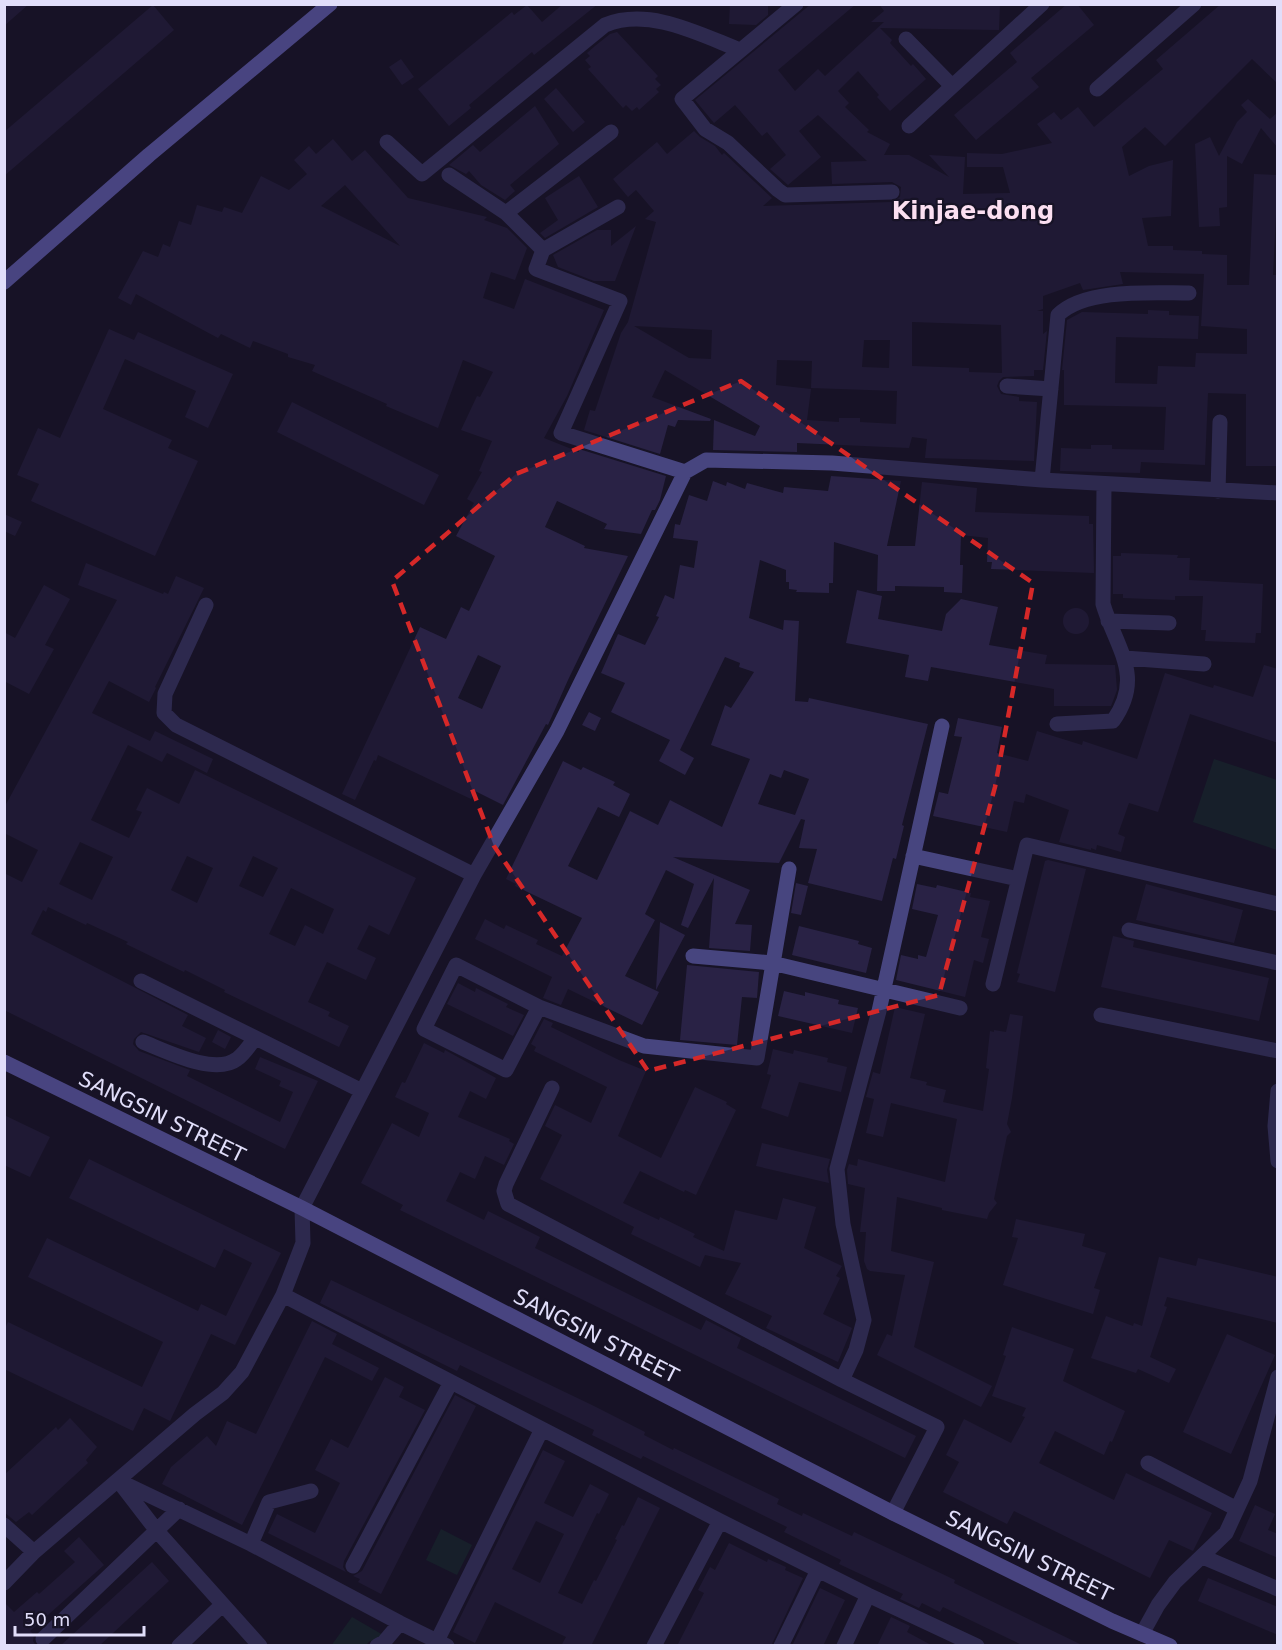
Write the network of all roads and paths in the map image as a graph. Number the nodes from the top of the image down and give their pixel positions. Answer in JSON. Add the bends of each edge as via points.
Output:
{"nodes":[{"id":1,"x":330,"y":4,"type":"edge"},
{"id":2,"x":796,"y":4,"type":"edge"},
{"id":3,"x":1042,"y":4,"type":"edge"},
{"id":4,"x":1194,"y":4,"type":"edge"},
{"id":5,"x":906,"y":39,"type":"dead end"},
{"id":6,"x":740,"y":50,"type":"junction"},
{"id":7,"x":952,"y":86,"type":"junction"},
{"id":8,"x":1097,"y":89,"type":"dead end"},
{"id":9,"x":909,"y":126,"type":"dead end"},
{"id":10,"x":611,"y":132,"type":"dead end"},
{"id":11,"x":387,"y":142,"type":"dead end"},
{"id":12,"x":449,"y":175,"type":"dead end"},
{"id":13,"x":892,"y":192,"type":"dead end"},
{"id":14,"x":618,"y":207,"type":"dead end"},
{"id":15,"x":507,"y":213,"type":"junction"},
{"id":16,"x":543,"y":250,"type":"junction"},
{"id":17,"x":4,"y":282,"type":"edge"},
{"id":18,"x":1189,"y":294,"type":"dead end"},
{"id":19,"x":1007,"y":386,"type":"dead end"},
{"id":20,"x":1051,"y":389,"type":"junction"},
{"id":21,"x":1220,"y":422,"type":"dead end"},
{"id":22,"x":685,"y":472,"type":"junction"},
{"id":23,"x":1042,"y":480,"type":"junction"},
{"id":24,"x":1104,"y":484,"type":"junction"},
{"id":25,"x":1218,"y":491,"type":"junction"},
{"id":26,"x":1278,"y":494,"type":"edge"},
{"id":27,"x":206,"y":605,"type":"dead end"},
{"id":28,"x":1108,"y":621,"type":"junction"},
{"id":29,"x":1168,"y":623,"type":"dead end"},
{"id":30,"x":1125,"y":658,"type":"junction"},
{"id":31,"x":1204,"y":664,"type":"dead end"},
{"id":32,"x":1057,"y":724,"type":"dead end"},
{"id":33,"x":942,"y":726,"type":"dead end"},
{"id":34,"x":913,"y":856,"type":"junction"},
{"id":35,"x":789,"y":869,"type":"dead end"},
{"id":36,"x":474,"y":875,"type":"junction"},
{"id":37,"x":1018,"y":879,"type":"junction"},
{"id":38,"x":1278,"y":904,"type":"edge"},
{"id":39,"x":1129,"y":930,"type":"dead end"},
{"id":40,"x":693,"y":956,"type":"dead end"},
{"id":41,"x":772,"y":963,"type":"junction"},
{"id":42,"x":1278,"y":963,"type":"edge"},
{"id":43,"x":141,"y":981,"type":"dead end"},
{"id":44,"x":993,"y":984,"type":"dead end"},
{"id":45,"x":884,"y":989,"type":"junction"},
{"id":46,"x":539,"y":1007,"type":"junction"},
{"id":47,"x":960,"y":1008,"type":"dead end"},
{"id":48,"x":1101,"y":1015,"type":"dead end"},
{"id":49,"x":255,"y":1038,"type":"junction"},
{"id":50,"x":143,"y":1042,"type":"dead end"},
{"id":51,"x":1278,"y":1052,"type":"edge"},
{"id":52,"x":4,"y":1062,"type":"edge"},
{"id":53,"x":552,"y":1088,"type":"dead end"},
{"id":54,"x":362,"y":1091,"type":"junction"},
{"id":55,"x":1278,"y":1091,"type":"edge"},
{"id":56,"x":1276,"y":1126,"type":"edge"},
{"id":57,"x":1278,"y":1161,"type":"edge"},
{"id":58,"x":302,"y":1208,"type":"junction"},
{"id":59,"x":284,"y":1295,"type":"junction"},
{"id":60,"x":1278,"y":1377,"type":"edge"},
{"id":61,"x":842,"y":1380,"type":"junction"},
{"id":62,"x":451,"y":1382,"type":"junction"},
{"id":63,"x":542,"y":1429,"type":"junction"},
{"id":64,"x":1148,"y":1463,"type":"dead end"},
{"id":65,"x":119,"y":1481,"type":"junction"},
{"id":66,"x":310,"y":1491,"type":"dead end"},
{"id":67,"x":179,"y":1509,"type":"junction"},
{"id":68,"x":1237,"y":1509,"type":"junction"},
{"id":69,"x":893,"y":1513,"type":"junction"},
{"id":70,"x":720,"y":1521,"type":"junction"},
{"id":71,"x":4,"y":1525,"type":"edge"},
{"id":72,"x":157,"y":1532,"type":"junction"},
{"id":73,"x":251,"y":1544,"type":"junction"},
{"id":74,"x":34,"y":1552,"type":"junction"},
{"id":75,"x":1203,"y":1557,"type":"junction"},
{"id":76,"x":353,"y":1566,"type":"dead end"},
{"id":77,"x":818,"y":1570,"type":"junction"},
{"id":78,"x":4,"y":1583,"type":"edge"},
{"id":79,"x":1278,"y":1589,"type":"edge"},
{"id":80,"x":868,"y":1595,"type":"junction"},
{"id":81,"x":222,"y":1605,"type":"junction"},
{"id":82,"x":400,"y":1623,"type":"junction"},
{"id":83,"x":1142,"y":1634,"type":"junction"},
{"id":84,"x":43,"y":1639,"type":"dead end"},
{"id":85,"x":442,"y":1643,"type":"edge"},
{"id":86,"x":179,"y":1646,"type":"edge"},
{"id":87,"x":260,"y":1646,"type":"edge"},
{"id":88,"x":377,"y":1646,"type":"edge"},
{"id":89,"x":654,"y":1646,"type":"edge"},
{"id":90,"x":781,"y":1646,"type":"edge"},
{"id":91,"x":844,"y":1646,"type":"edge"},
{"id":92,"x":977,"y":1646,"type":"edge"},
{"id":93,"x":1170,"y":1646,"type":"edge"}],
"edges":[{"from":1,"to":17,"type":"main road","via":[[149,154]]},
{"from":2,"to":6,"type":"street"},
{"from":3,"to":7,"type":"street"},
{"from":4,"to":8,"type":"street"},
{"from":5,"to":7,"type":"street"},
{"from":6,"to":11,"type":"street","via":[[670,23],[620,19],[605,25],[422,174]]},
{"from":6,"to":13,"type":"street","via":[[682,99],[705,129],[728,143],[785,195]]},
{"from":7,"to":9,"type":"street"},
{"from":10,"to":15,"type":"street"},
{"from":12,"to":15,"type":"street"},
{"from":14,"to":16,"type":"street"},
{"from":15,"to":16,"type":"street"},
{"from":16,"to":22,"type":"street","via":[[536,268],[620,301],[561,433]]},
{"from":18,"to":20,"type":"street","via":[[1129,293],[1083,300],[1065,308],[1058,315]]},
{"from":19,"to":20,"type":"street"},
{"from":20,"to":23,"type":"street"},
{"from":21,"to":25,"type":"street"},
{"from":22,"to":23,"type":"street","via":[[706,460],[832,463]]},
{"from":22,"to":36,"type":"street","via":[[556,730]]},
{"from":23,"to":24,"type":"street"},
{"from":24,"to":25,"type":"street"},
{"from":24,"to":28,"type":"street","via":[[1103,604]]},
{"from":25,"to":26,"type":"street"},
{"from":27,"to":36,"type":"street","via":[[165,694],[164,713],[176,725]]},
{"from":28,"to":29,"type":"street"},
{"from":28,"to":30,"type":"street"},
{"from":30,"to":31,"type":"street"},
{"from":30,"to":32,"type":"street","via":[[1129,675],[1113,721]]},
{"from":33,"to":34,"type":"street"},
{"from":34,"to":37,"type":"street"},
{"from":34,"to":45,"type":"street"},
{"from":35,"to":41,"type":"street"},
{"from":36,"to":54,"type":"street"},
{"from":37,"to":38,"type":"street","via":[[1027,845]]},
{"from":37,"to":44,"type":"street"},
{"from":39,"to":42,"type":"street"},
{"from":40,"to":41,"type":"street"},
{"from":41,"to":45,"type":"street"},
{"from":41,"to":46,"type":"street","via":[[757,1058],[644,1046]]},
{"from":43,"to":49,"type":"street"},
{"from":45,"to":47,"type":"street"},
{"from":45,"to":61,"type":"street","via":[[837,1169],[843,1224],[864,1320]]},
{"from":46,"to":46,"type":"street","via":[[456,966],[424,1029],[506,1070]]},
{"from":48,"to":51,"type":"street"},
{"from":49,"to":50,"type":"street","via":[[236,1060],[218,1066]]},
{"from":49,"to":54,"type":"street"},
{"from":52,"to":58,"type":"main road","name":"SANGSIN STREET"},
{"from":53,"to":61,"type":"street","via":[[506,1184],[508,1204]]},
{"from":54,"to":58,"type":"street"},
{"from":55,"to":56,"type":"street"},
{"from":56,"to":57,"type":"street"},
{"from":58,"to":59,"type":"street","via":[[303,1243]]},
{"from":58,"to":69,"type":"main road","name":"SANGSIN STREET"},
{"from":59,"to":62,"type":"street"},
{"from":59,"to":65,"type":"street","via":[[242,1372],[223,1393]]},
{"from":60,"to":68,"type":"street","via":[[1250,1481]]},
{"from":61,"to":69,"type":"street","via":[[937,1427]]},
{"from":62,"to":63,"type":"street"},
{"from":62,"to":76,"type":"street"},
{"from":63,"to":70,"type":"street"},
{"from":63,"to":85,"type":"street"},
{"from":64,"to":68,"type":"street"},
{"from":65,"to":67,"type":"street"},
{"from":65,"to":72,"type":"street"},
{"from":65,"to":74,"type":"street"},
{"from":66,"to":73,"type":"street","via":[[269,1502]]},
{"from":67,"to":72,"type":"street"},
{"from":67,"to":73,"type":"street"},
{"from":68,"to":75,"type":"street","via":[[1226,1533]]},
{"from":69,"to":83,"type":"main road","name":"SANGSIN STREET"},
{"from":70,"to":77,"type":"street"},
{"from":70,"to":89,"type":"street"},
{"from":71,"to":74,"type":"street"},
{"from":72,"to":81,"type":"street"},
{"from":72,"to":84,"type":"street"},
{"from":73,"to":82,"type":"street"},
{"from":74,"to":78,"type":"street"},
{"from":75,"to":79,"type":"street"},
{"from":75,"to":83,"type":"street","via":[[1175,1582]]},
{"from":77,"to":80,"type":"street"},
{"from":77,"to":90,"type":"street"},
{"from":80,"to":91,"type":"street"},
{"from":80,"to":92,"type":"street"},
{"from":81,"to":86,"type":"street"},
{"from":81,"to":87,"type":"street"},
{"from":82,"to":85,"type":"street"},
{"from":82,"to":88,"type":"street"},
{"from":83,"to":93,"type":"main road","name":"SANGSIN STREET"}]}
